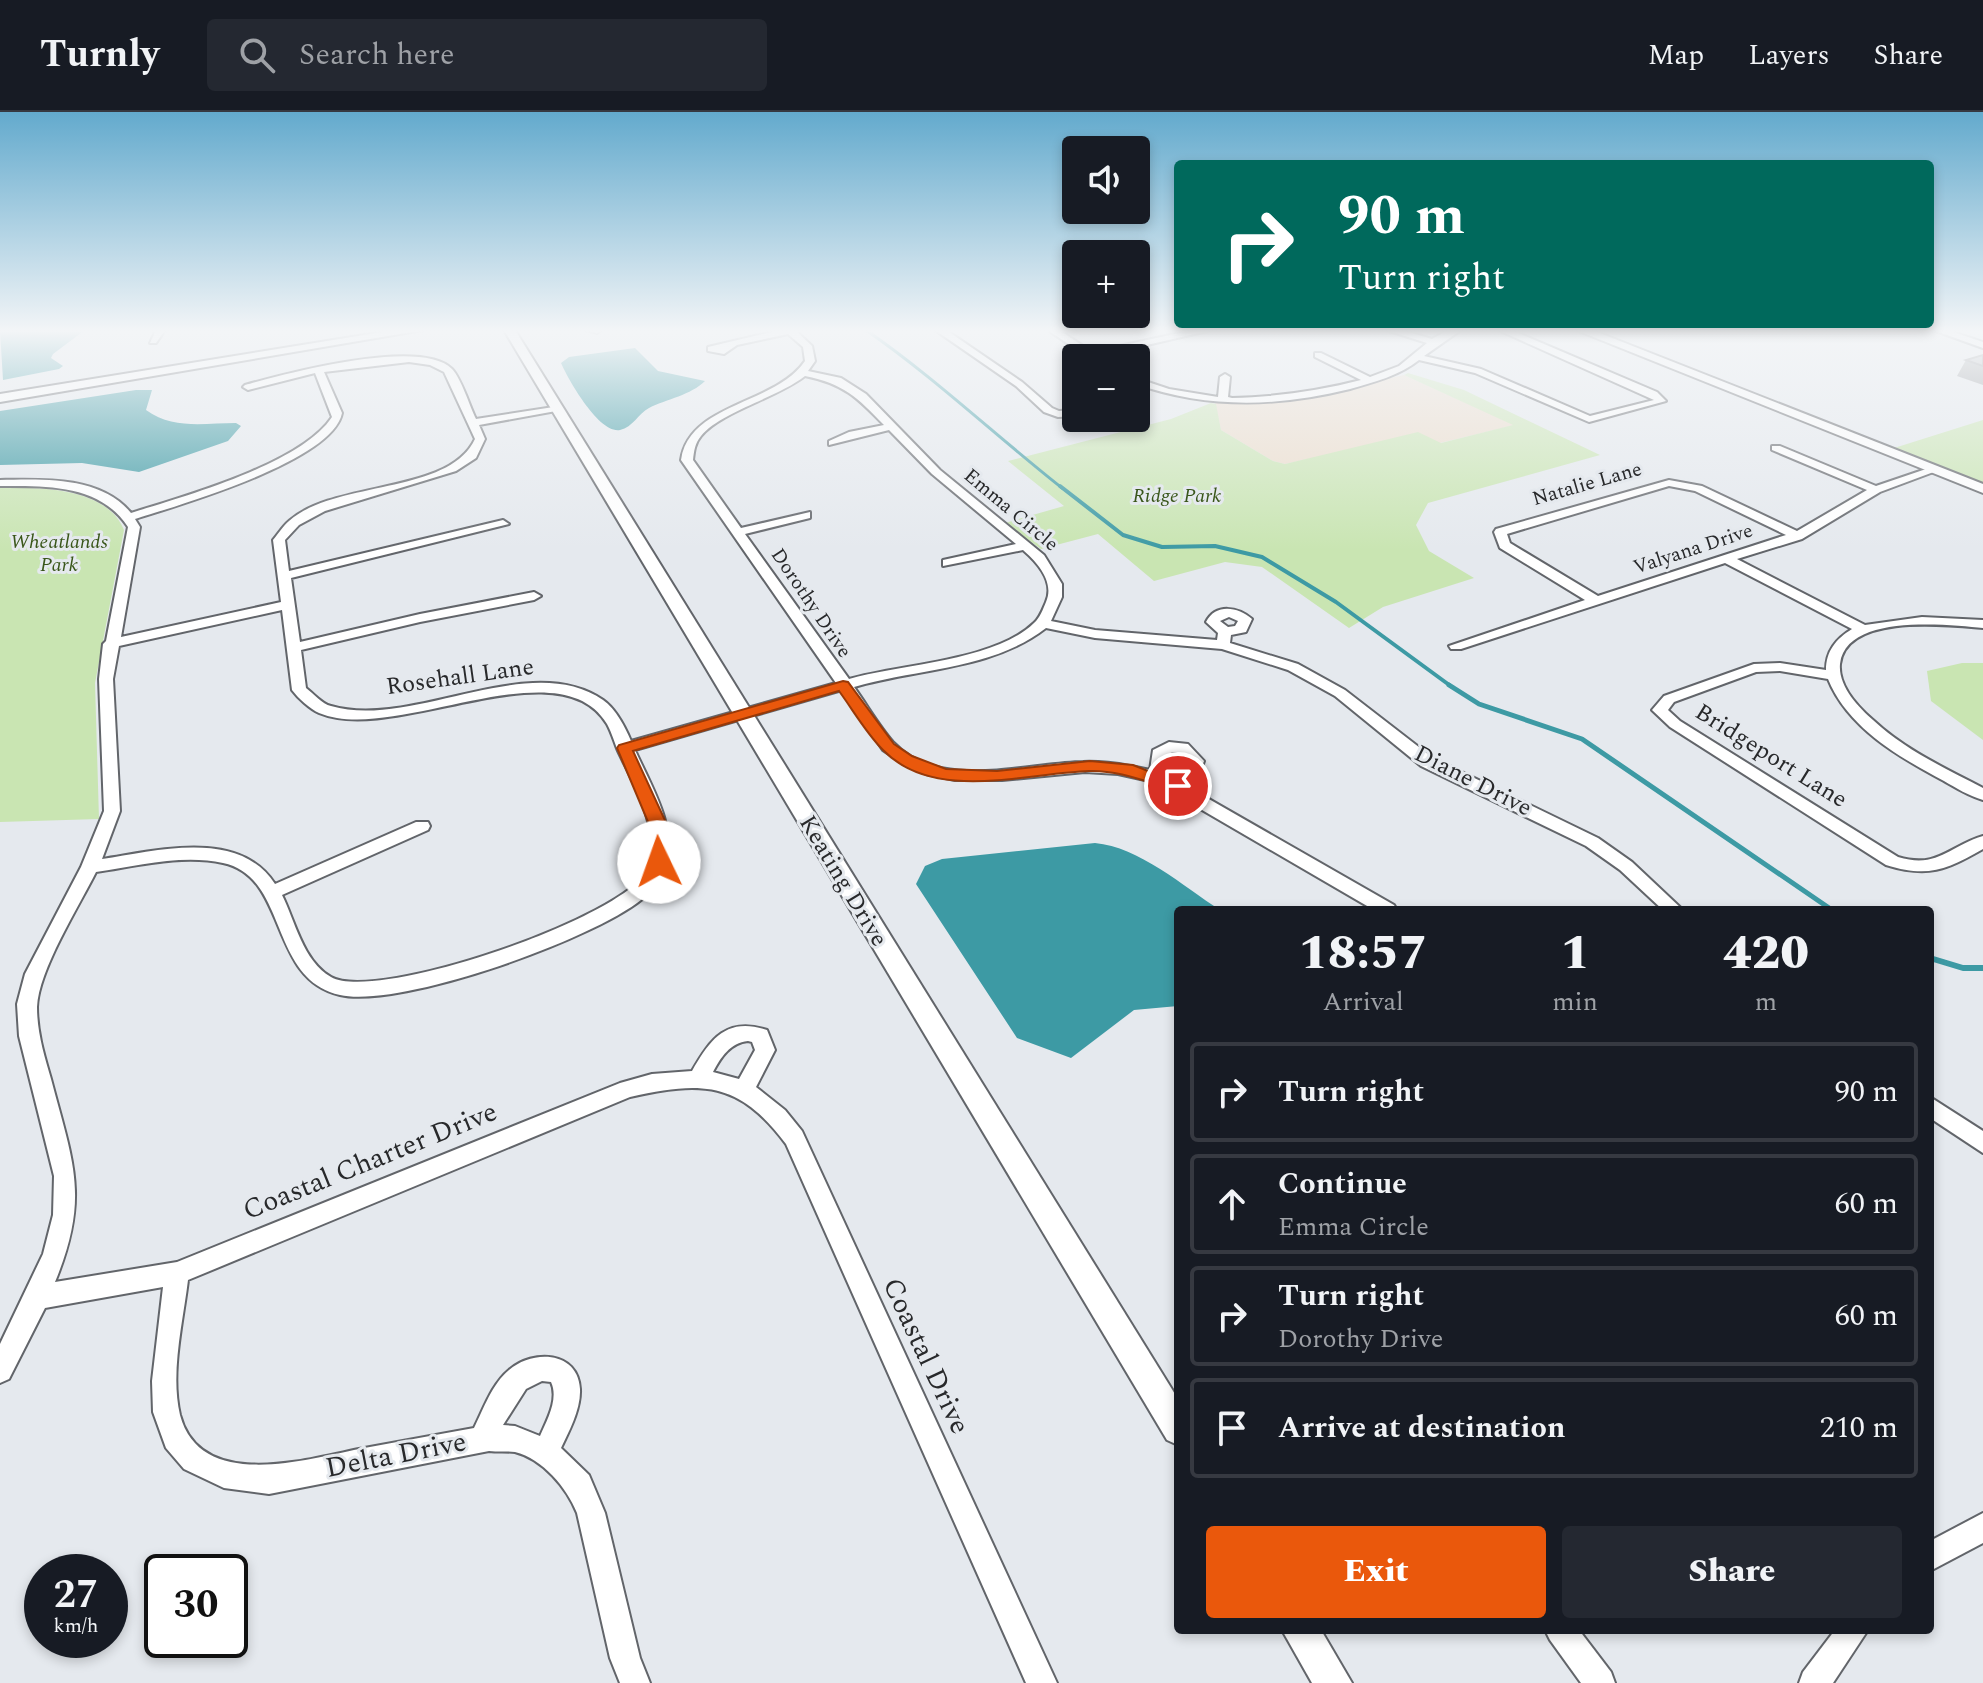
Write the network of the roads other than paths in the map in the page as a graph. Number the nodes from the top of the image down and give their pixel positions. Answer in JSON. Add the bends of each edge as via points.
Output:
{"nodes":[{"id":1,"x":332,"y":403,"type":"edge"},
{"id":2,"x":464,"y":403,"type":"edge"},
{"id":3,"x":553,"y":403,"type":"edge"},
{"id":4,"x":749,"y":403,"type":"edge"},
{"id":5,"x":868,"y":403,"type":"edge"},
{"id":6,"x":1041,"y":403,"type":"edge"},
{"id":7,"x":1553,"y":403,"type":"edge"},
{"id":8,"x":1652,"y":403,"type":"edge"},
{"id":9,"x":1765,"y":403,"type":"edge"},
{"id":10,"x":556,"y":408,"type":"junction"},
{"id":11,"x":1062,"y":414,"type":"edge"},
{"id":12,"x":473,"y":423,"type":"junction"},
{"id":13,"x":893,"y":426,"type":"junction"},
{"id":14,"x":833,"y":443,"type":"dead end"},
{"id":15,"x":1776,"y":448,"type":"dead end"},
{"id":16,"x":1933,"y":470,"type":"junction"},
{"id":17,"x":0,"y":483,"type":"edge"},
{"id":18,"x":1983,"y":489,"type":"edge"},
{"id":19,"x":1876,"y":490,"type":"junction"},
{"id":20,"x":806,"y":515,"type":"dead end"},
{"id":21,"x":129,"y":517,"type":"junction"},
{"id":22,"x":503,"y":524,"type":"dead end"},
{"id":23,"x":739,"y":532,"type":"junction"},
{"id":24,"x":1798,"y":536,"type":"junction"},
{"id":25,"x":1025,"y":546,"type":"junction"},
{"id":26,"x":1727,"y":559,"type":"junction"},
{"id":27,"x":947,"y":563,"type":"dead end"},
{"id":28,"x":283,"y":576,"type":"junction"},
{"id":29,"x":534,"y":596,"type":"dead end"},
{"id":30,"x":1597,"y":601,"type":"junction"},
{"id":31,"x":286,"y":605,"type":"junction"},
{"id":32,"x":1043,"y":623,"type":"junction"},
{"id":33,"x":1983,"y":624,"type":"edge"},
{"id":34,"x":1862,"y":629,"type":"junction"},
{"id":35,"x":110,"y":644,"type":"junction"},
{"id":36,"x":1456,"y":646,"type":"dead end"},
{"id":37,"x":293,"y":648,"type":"junction"},
{"id":38,"x":1834,"y":676,"type":"junction"},
{"id":39,"x":843,"y":686,"type":"junction"},
{"id":40,"x":741,"y":715,"type":"junction"},
{"id":41,"x":624,"y":748,"type":"junction"},
{"id":42,"x":1983,"y":795,"type":"edge"},
{"id":43,"x":422,"y":826,"type":"dead end"},
{"id":44,"x":1983,"y":842,"type":"edge"},
{"id":45,"x":90,"y":867,"type":"junction"},
{"id":46,"x":270,"y":893,"type":"junction"},
{"id":47,"x":1381,"y":906,"type":"edge"},
{"id":48,"x":1670,"y":906,"type":"edge"},
{"id":49,"x":722,"y":1083,"type":"joint"},
{"id":50,"x":1934,"y":1109,"type":"edge"},
{"id":51,"x":1983,"y":1143,"type":"edge"},
{"id":52,"x":177,"y":1273,"type":"junction"},
{"id":53,"x":37,"y":1297,"type":"junction"},
{"id":54,"x":0,"y":1370,"type":"edge"},
{"id":55,"x":1174,"y":1422,"type":"edge"},
{"id":56,"x":482,"y":1439,"type":"junction"},
{"id":57,"x":546,"y":1452,"type":"junction"},
{"id":58,"x":1983,"y":1527,"type":"edge"},
{"id":59,"x":1934,"y":1555,"type":"edge"},
{"id":60,"x":1302,"y":1634,"type":"edge"},
{"id":61,"x":1563,"y":1634,"type":"edge"},
{"id":62,"x":1850,"y":1634,"type":"edge"},
{"id":63,"x":1038,"y":1681,"type":"edge"},
{"id":64,"x":635,"y":1683,"type":"edge"},
{"id":65,"x":1333,"y":1683,"type":"edge"},
{"id":66,"x":1600,"y":1683,"type":"edge"},
{"id":67,"x":1814,"y":1683,"type":"edge"}],
"edges":[{"from":1,"to":21,"type":"street","via":[[336,420],[316,443],[266,468]]},
{"from":2,"to":12,"type":"street"},
{"from":3,"to":10,"type":"street","name":"Keating Drive"},
{"from":4,"to":23,"type":"street","name":"Dorothy Drive","via":[[711,422],[688,448],[687,460]]},
{"from":5,"to":13,"type":"street","name":"Emma Circle"},
{"from":6,"to":11,"type":"street"},
{"from":7,"to":8,"type":"street","via":[[1589,419]]},
{"from":9,"to":16,"type":"street"},
{"from":10,"to":12,"type":"street"},
{"from":10,"to":40,"type":"street","name":"Keating Drive"},
{"from":12,"to":28,"type":"street","name":"Rosehall Lane","via":[[480,446],[463,464],[293,519],[279,540]]},
{"from":13,"to":14,"type":"street"},
{"from":13,"to":25,"type":"street","name":"Emma Circle","via":[[944,480]]},
{"from":15,"to":19,"type":"street"},
{"from":16,"to":18,"type":"street"},
{"from":16,"to":19,"type":"street","name":"Valyana Drive"},
{"from":17,"to":21,"type":"street","via":[[84,490]]},
{"from":19,"to":24,"type":"street","name":"Valyana Drive"},
{"from":20,"to":23,"type":"street"},
{"from":21,"to":35,"type":"street","via":[[133,541]]},
{"from":22,"to":28,"type":"street"},
{"from":23,"to":39,"type":"street","name":"Dorothy Drive"},
{"from":24,"to":26,"type":"street","name":"Valyana Drive"},
{"from":24,"to":30,"type":"street","name":"Natalie Lane","via":[[1698,488],[1669,483],[1500,532],[1504,545]]},
{"from":25,"to":27,"type":"street"},
{"from":25,"to":32,"type":"street","name":"Emma Circle","via":[[1046,564],[1055,584]]},
{"from":26,"to":30,"type":"street","name":"Valyana Drive"},
{"from":26,"to":34,"type":"street"},
{"from":28,"to":31,"type":"street","name":"Rosehall Lane"},
{"from":29,"to":37,"type":"street"},
{"from":30,"to":36,"type":"street","name":"Valyana Drive"},
{"from":31,"to":35,"type":"street"},
{"from":31,"to":37,"type":"street","name":"Rosehall Lane"},
{"from":32,"to":39,"type":"street","via":[[992,653]]},
{"from":32,"to":48,"type":"street","name":"Diane Drive","via":[[1095,634],[1224,638],[1282,663],[1326,684],[1427,762],[1592,842]]},
{"from":33,"to":34,"type":"street","via":[[1911,621]]},
{"from":34,"to":38,"type":"street","via":[[1834,655]]},
{"from":35,"to":45,"type":"street","via":[[106,709],[112,811]]},
{"from":37,"to":41,"type":"street","name":"Rosehall Lane","via":[[299,690],[323,711],[363,715],[572,691],[599,705]]},
{"from":38,"to":42,"type":"street","via":[[1847,701],[1877,731]]},
{"from":38,"to":44,"type":"street","name":"Bridgeport Lane","via":[[1754,668],[1669,699],[1660,710],[1892,861],[1934,868]]},
{"from":39,"to":40,"type":"street"},
{"from":39,"to":47,"type":"street","name":"Dorothy Drive","via":[[889,747],[907,760],[944,774],[997,777],[1090,766],[1160,778]]},
{"from":40,"to":41,"type":"street"},
{"from":40,"to":55,"type":"street","name":"Keating Drive"},
{"from":41,"to":46,"type":"street","name":"Rosehall Lane","via":[[660,829],[659,862],[642,891],[593,921],[402,986],[348,989],[328,984],[303,963]]},
{"from":43,"to":46,"type":"street"},
{"from":45,"to":46,"type":"street","name":"Rosehall Lane","via":[[198,854],[224,856],[257,871]]},
{"from":45,"to":53,"type":"street","via":[[47,948],[27,1004],[29,1036],[65,1176],[65,1215]]},
{"from":49,"to":52,"type":"street","name":"Coastal Charter Drive","via":[[682,1077],[627,1089]]},
{"from":49,"to":63,"type":"street","name":"Coastal Drive","via":[[772,1109],[794,1138]]},
{"from":50,"to":51,"type":"street"},
{"from":52,"to":53,"type":"street","name":"Coastal Charter Drive"},
{"from":52,"to":56,"type":"street","name":"Delta Drive","via":[[163,1407],[168,1430],[183,1452],[208,1469],[237,1479],[269,1480]]},
{"from":53,"to":54,"type":"street"},
{"from":56,"to":57,"type":"street","name":"Delta Drive","via":[[515,1439]]},
{"from":56,"to":57,"type":"street","via":[[516,1381],[550,1368],[568,1386],[563,1414]]},
{"from":57,"to":64,"type":"street","name":"Delta Drive","via":[[579,1485],[591,1513]]},
{"from":58,"to":59,"type":"street"},
{"from":60,"to":65,"type":"street"},
{"from":61,"to":66,"type":"street"},
{"from":62,"to":67,"type":"street"}]}
